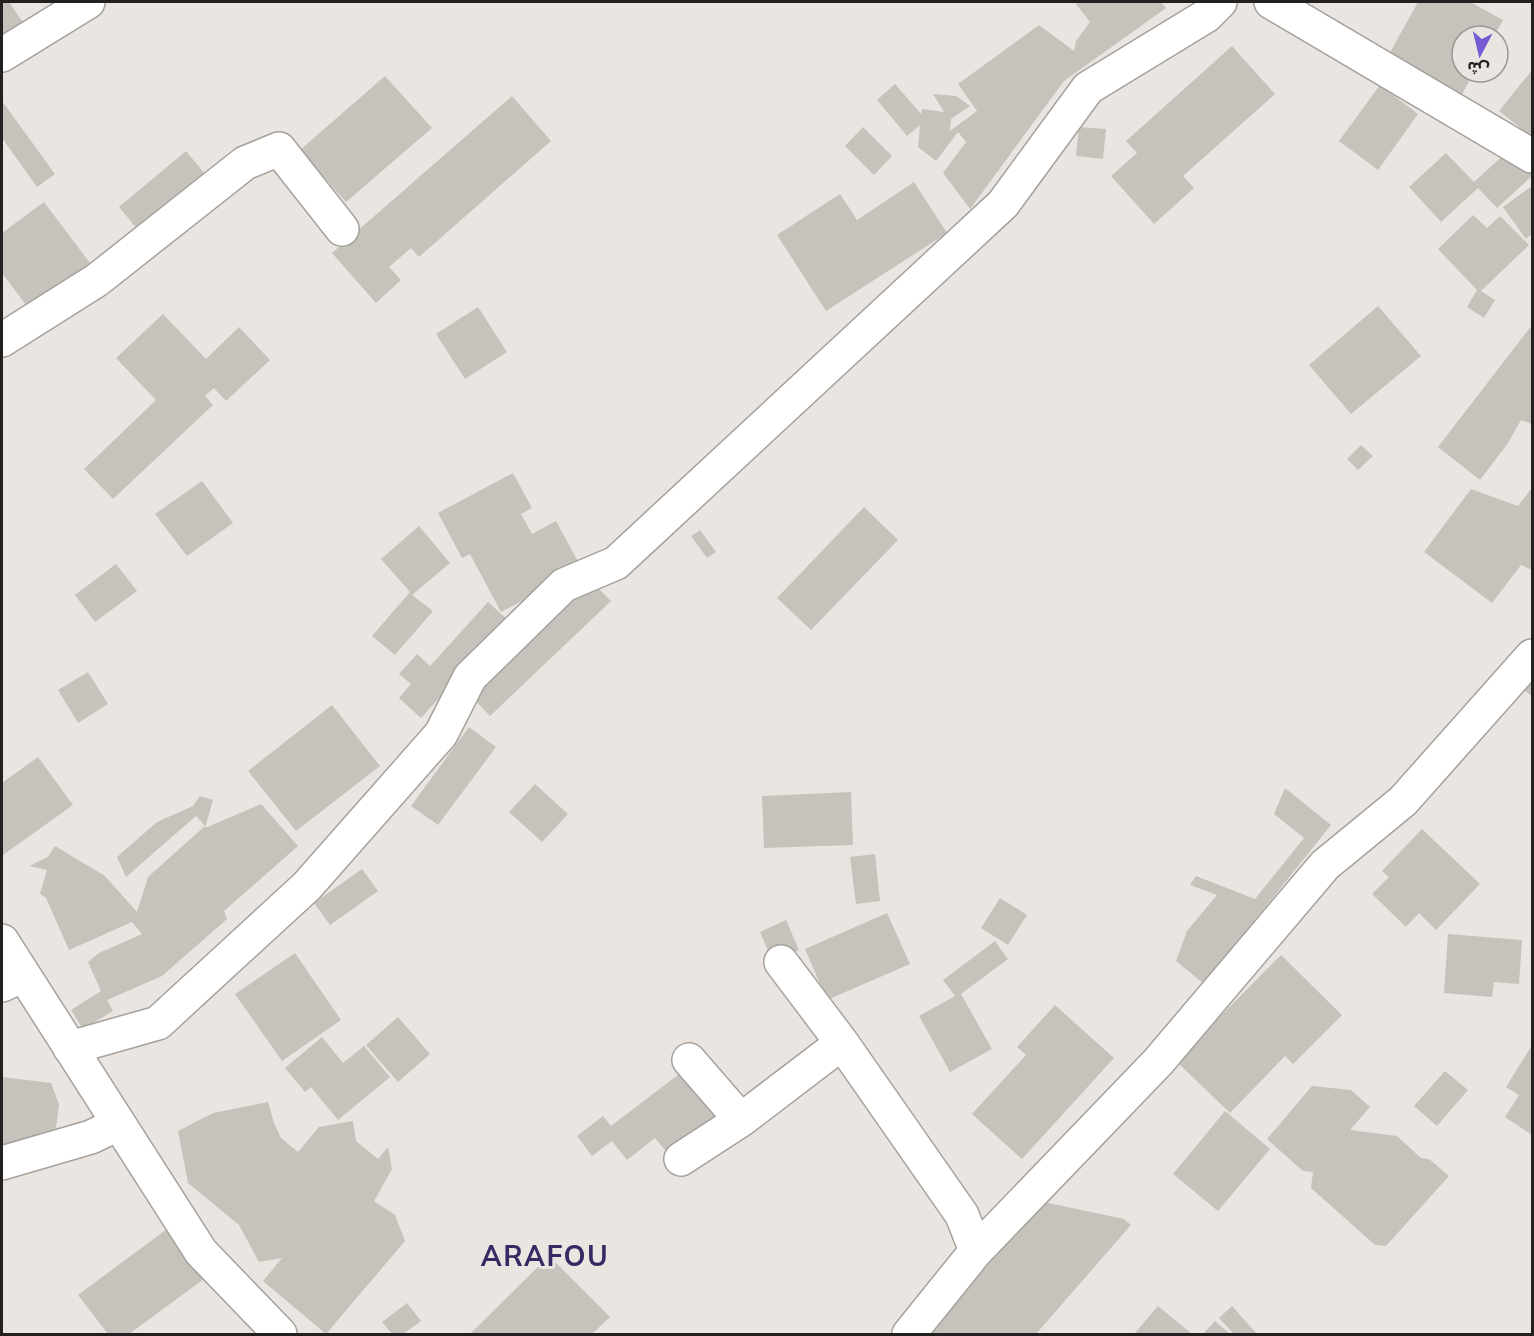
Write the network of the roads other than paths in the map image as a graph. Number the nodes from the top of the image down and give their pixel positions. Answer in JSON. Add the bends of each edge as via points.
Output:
{"nodes":[{"id":1,"x":88,"y":2,"type":"edge"},
{"id":2,"x":1220,"y":2,"type":"edge"},
{"id":3,"x":1271,"y":2,"type":"edge"},
{"id":4,"x":2,"y":55,"type":"edge"},
{"id":5,"x":1533,"y":156,"type":"edge"},
{"id":6,"x":342,"y":230,"type":"dead end"},
{"id":7,"x":2,"y":340,"type":"edge"},
{"id":8,"x":1533,"y":656,"type":"edge"},
{"id":9,"x":2,"y":941,"type":"edge"},
{"id":10,"x":781,"y":962,"type":"dead end"},
{"id":11,"x":12,"y":980,"type":"edge"},
{"id":12,"x":842,"y":1043,"type":"junction"},
{"id":13,"x":70,"y":1048,"type":"junction"},
{"id":14,"x":689,"y":1060,"type":"dead end"},
{"id":15,"x":741,"y":1120,"type":"junction"},
{"id":16,"x":118,"y":1124,"type":"junction"},
{"id":17,"x":681,"y":1159,"type":"dead end"},
{"id":18,"x":2,"y":1163,"type":"edge"},
{"id":19,"x":976,"y":1251,"type":"junction"},
{"id":20,"x":280,"y":1335,"type":"edge"},
{"id":21,"x":909,"y":1335,"type":"edge"}],
"edges":[{"from":1,"to":4,"type":"street"},
{"from":2,"to":13,"type":"street","via":[[1206,16],[1088,88],[994,213],[616,563],[564,585],[470,677],[441,734],[307,886],[158,1023]]},
{"from":3,"to":5,"type":"street"},
{"from":6,"to":7,"type":"street","via":[[279,149],[245,163],[97,280]]},
{"from":8,"to":19,"type":"street","via":[[1403,801],[1325,865],[1158,1062]]},
{"from":9,"to":11,"type":"street"},
{"from":10,"to":12,"type":"street"},
{"from":11,"to":13,"type":"street"},
{"from":12,"to":15,"type":"street"},
{"from":12,"to":19,"type":"street","via":[[962,1215]]},
{"from":13,"to":16,"type":"street"},
{"from":14,"to":15,"type":"street"},
{"from":15,"to":17,"type":"street"},
{"from":16,"to":18,"type":"street","via":[[91,1137]]},
{"from":16,"to":20,"type":"street","via":[[201,1252]]},
{"from":19,"to":21,"type":"street"}]}
